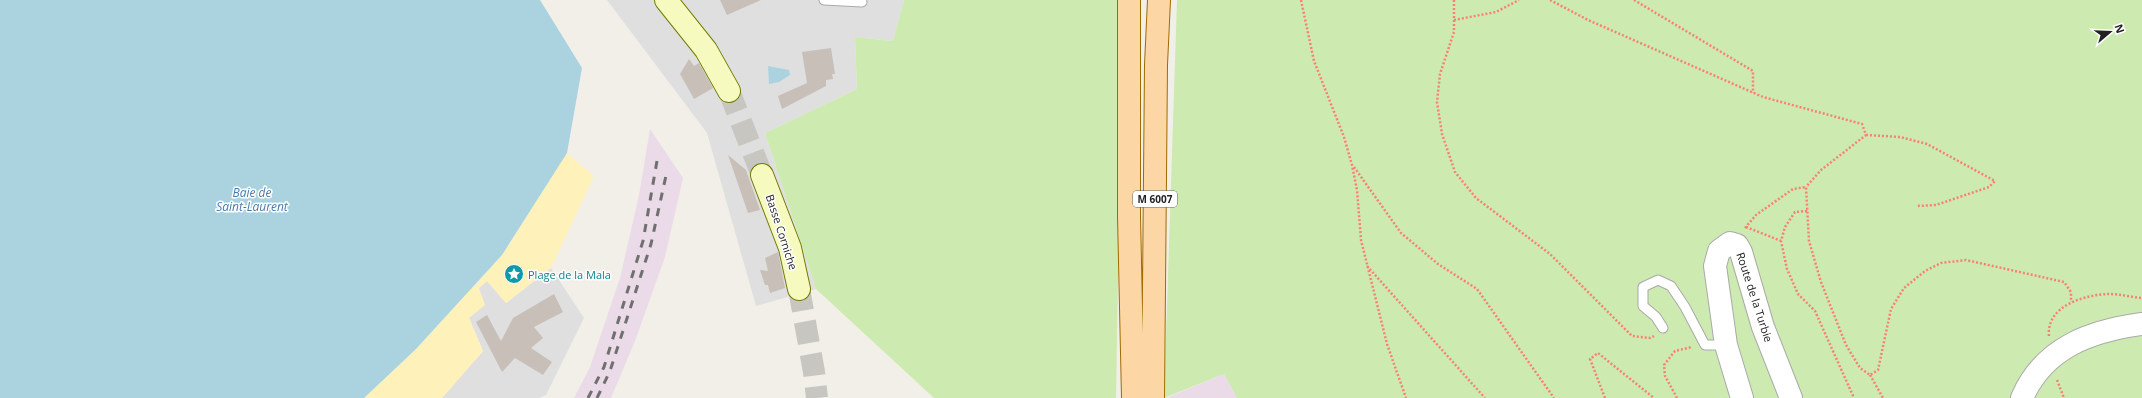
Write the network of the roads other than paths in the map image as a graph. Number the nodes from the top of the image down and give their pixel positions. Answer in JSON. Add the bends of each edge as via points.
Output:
{"nodes":[{"id":1,"x":666,"y":0,"type":"edge"},
{"id":2,"x":824,"y":0,"type":"edge"},
{"id":3,"x":1159,"y":0,"type":"edge"},
{"id":4,"x":862,"y":2,"type":"dead end"},
{"id":5,"x":1125,"y":5,"type":"edge"},
{"id":6,"x":729,"y":91,"type":"tunnel mouth"},
{"id":7,"x":762,"y":175,"type":"tunnel mouth"},
{"id":8,"x":799,"y":289,"type":"tunnel mouth"},
{"id":9,"x":2142,"y":324,"type":"edge"},
{"id":10,"x":1663,"y":328,"type":"road end"},
{"id":11,"x":1716,"y":345,"type":"junction"},
{"id":12,"x":1132,"y":398,"type":"edge"},
{"id":13,"x":1152,"y":398,"type":"edge"},
{"id":14,"x":1742,"y":398,"type":"edge"},
{"id":15,"x":1791,"y":398,"type":"edge"},
{"id":16,"x":2022,"y":398,"type":"edge"}],
"edges":[{"from":1,"to":6,"type":"main road","via":[[706,50]]},
{"from":2,"to":4,"type":"lane"},
{"from":3,"to":13,"type":"main road","number":"M 6007"},
{"from":5,"to":12,"type":"main road","number":"M 6007"},
{"from":7,"to":8,"type":"main road","name":"Basse Corniche","via":[[790,248]]},
{"from":9,"to":16,"type":"street","via":[[2087,336],[2068,345],[2037,372]]},
{"from":10,"to":11,"type":"lane","via":[[1656,317],[1643,306],[1643,287],[1658,280],[1671,286]]},
{"from":11,"to":14,"type":"street","name":"Route de la Turbie"},
{"from":11,"to":15,"type":"street","name":"Route de la Turbie","via":[[1715,266],[1719,251],[1730,243],[1737,245],[1741,252],[1763,327]]}]}
